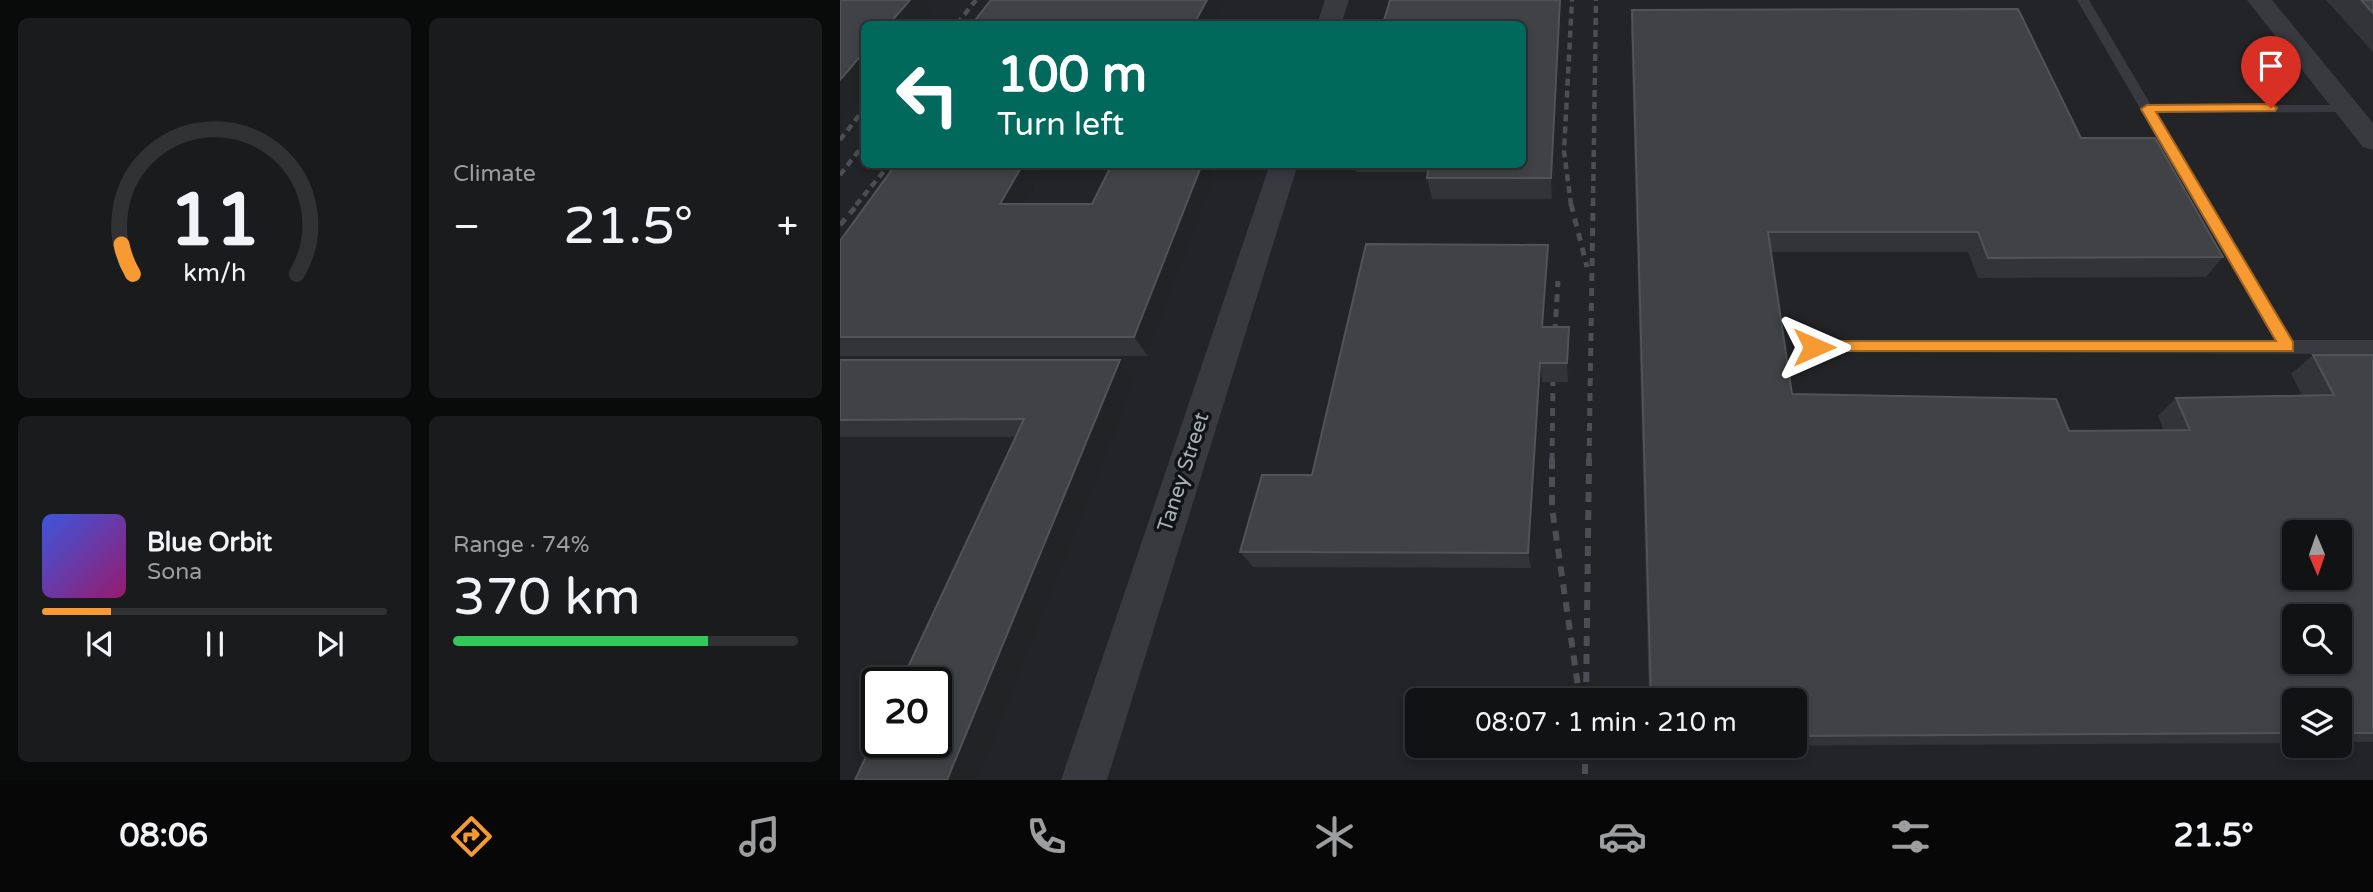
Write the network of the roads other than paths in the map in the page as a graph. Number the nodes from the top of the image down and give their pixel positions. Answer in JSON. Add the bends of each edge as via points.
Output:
{"nodes":[{"id":1,"x":1337,"y":0,"type":"edge"},
{"id":2,"x":2083,"y":0,"type":"edge"},
{"id":3,"x":2259,"y":0,"type":"edge"},
{"id":4,"x":1330,"y":21,"type":"edge"},
{"id":5,"x":2345,"y":108,"type":"junction"},
{"id":6,"x":2147,"y":109,"type":"junction"},
{"id":7,"x":2373,"y":141,"type":"edge"},
{"id":8,"x":1283,"y":168,"type":"edge"},
{"id":9,"x":1814,"y":347,"type":"dead end"},
{"id":10,"x":2288,"y":347,"type":"junction"},
{"id":11,"x":2373,"y":347,"type":"edge"},
{"id":12,"x":1084,"y":780,"type":"edge"}],
"edges":[{"from":1,"to":4,"type":"street"},
{"from":2,"to":6,"type":"lane"},
{"from":3,"to":5,"type":"street"},
{"from":5,"to":6,"type":"lane"},
{"from":5,"to":7,"type":"street"},
{"from":6,"to":10,"type":"lane"},
{"from":8,"to":12,"type":"street","name":"Taney Street"},
{"from":9,"to":10,"type":"lane"},
{"from":10,"to":11,"type":"lane"}]}
